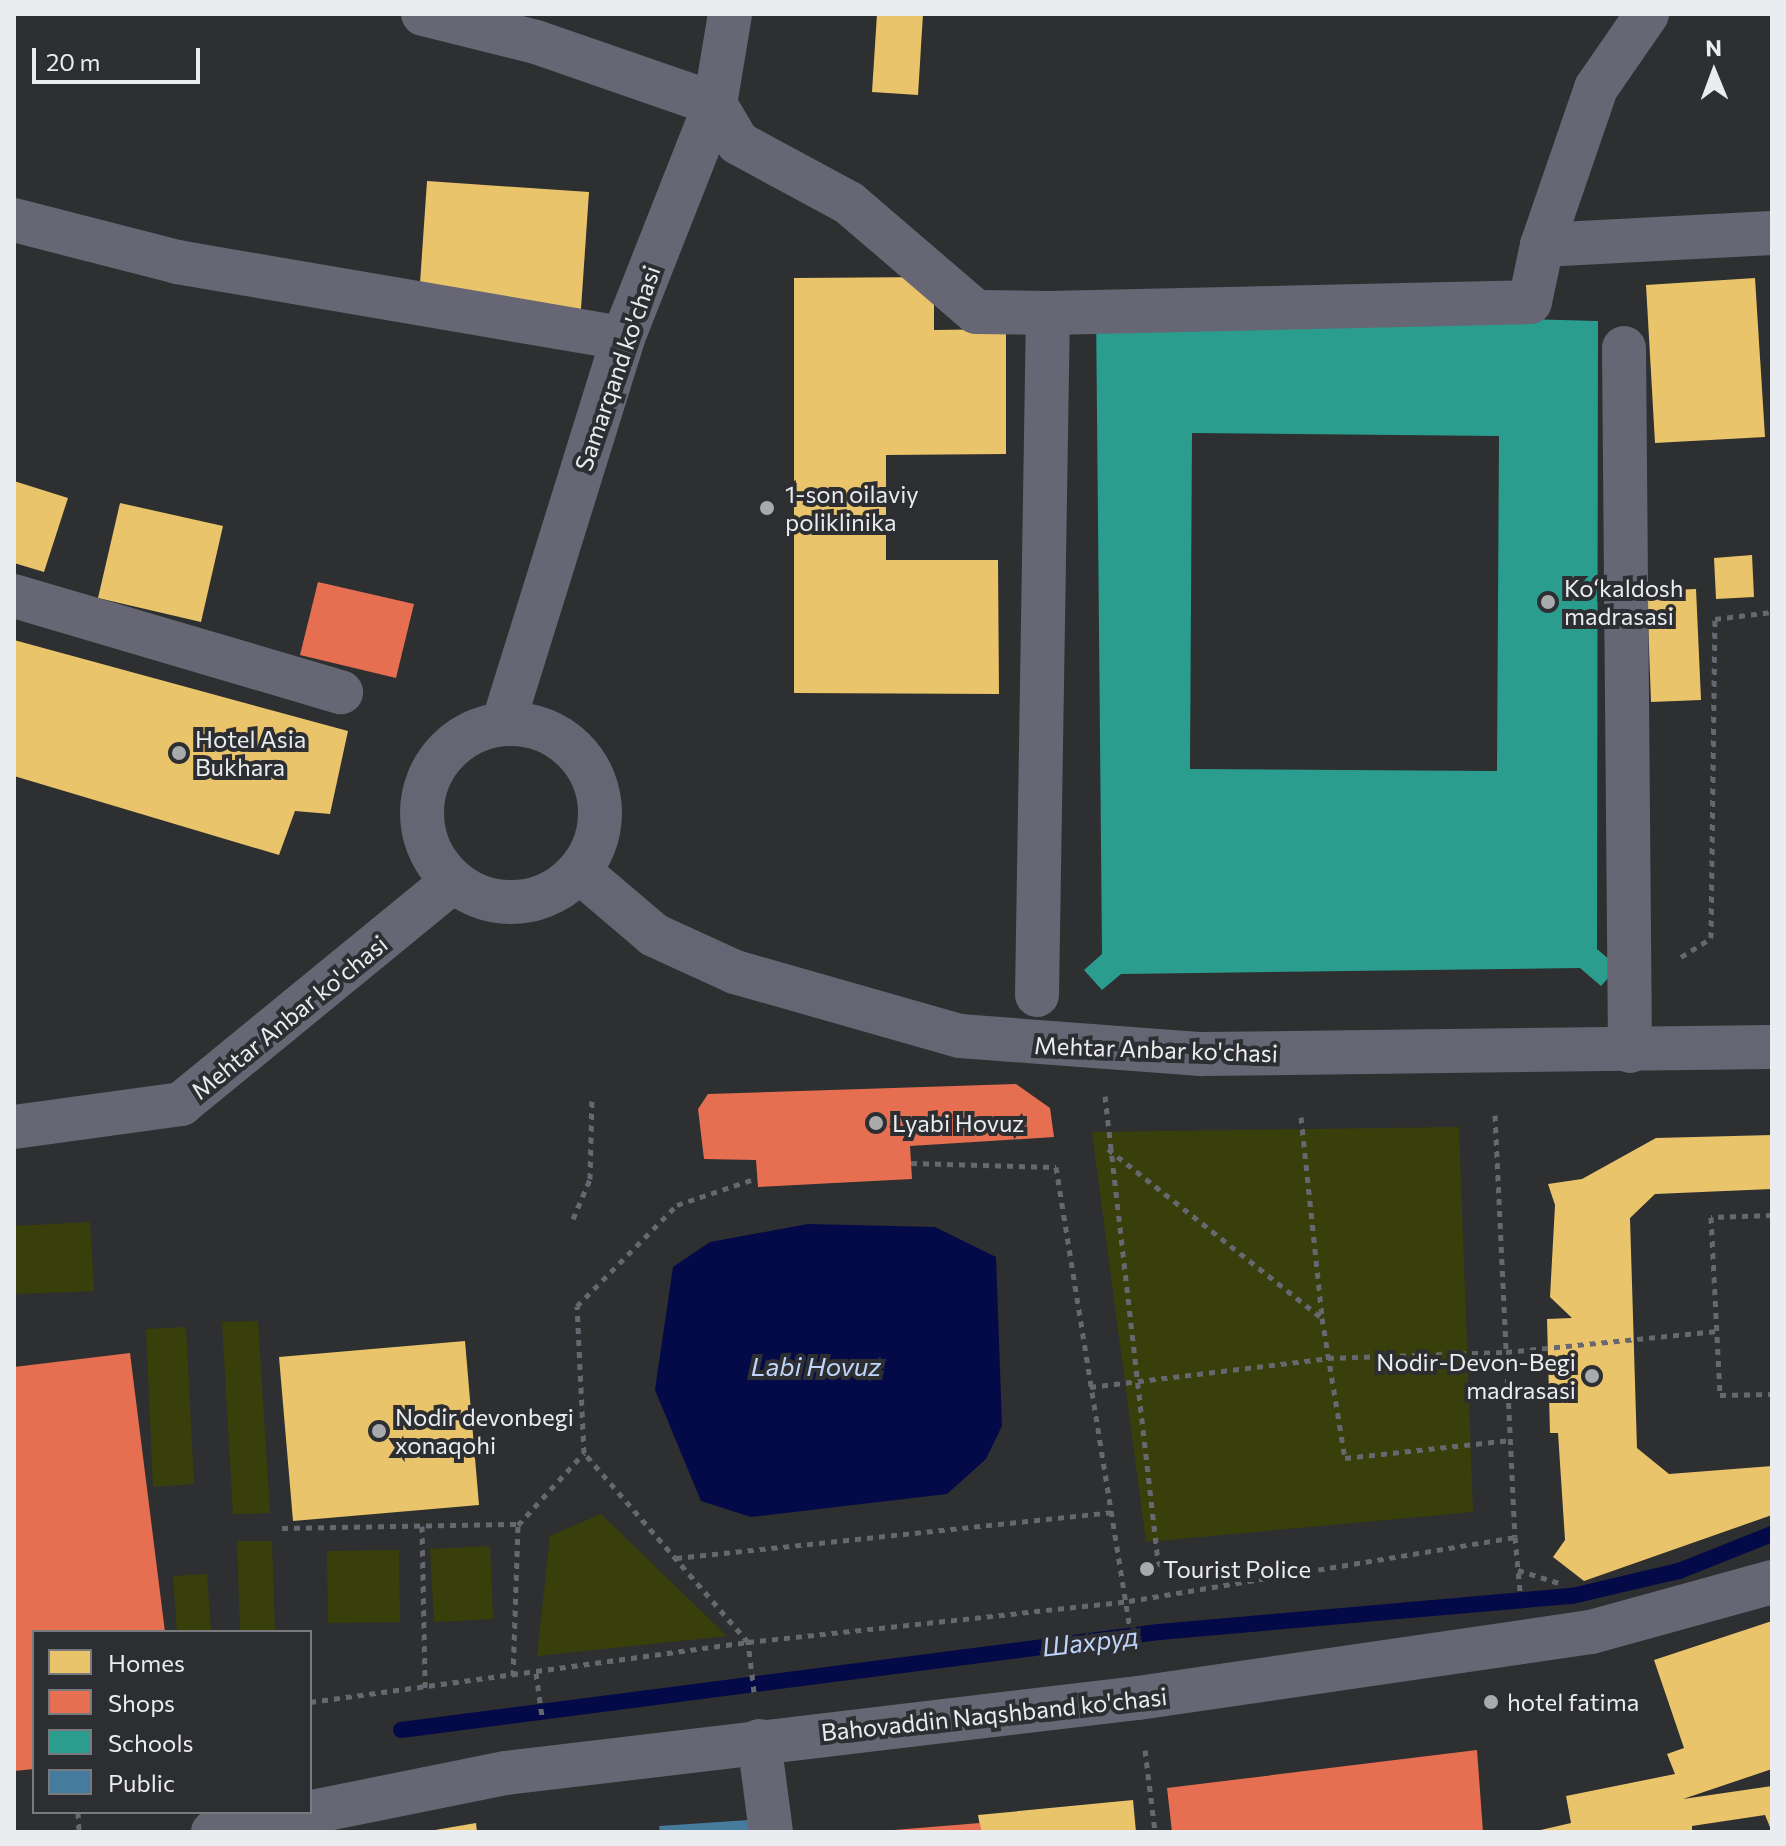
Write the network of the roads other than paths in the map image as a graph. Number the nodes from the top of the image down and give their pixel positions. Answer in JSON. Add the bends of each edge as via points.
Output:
{"nodes":[{"id":1,"x":423,"y":14,"type":"edge"},
{"id":2,"x":730,"y":14,"type":"edge"},
{"id":3,"x":1647,"y":14,"type":"edge"},
{"id":4,"x":534,"y":28,"type":"edge"},
{"id":5,"x":715,"y":104,"type":"junction"},
{"id":6,"x":14,"y":220,"type":"edge"},
{"id":7,"x":1772,"y":233,"type":"edge"},
{"id":8,"x":1542,"y":245,"type":"junction"},
{"id":9,"x":1048,"y":313,"type":"junction"},
{"id":10,"x":623,"y":338,"type":"junction"},
{"id":11,"x":1624,"y":348,"type":"dead end"},
{"id":12,"x":14,"y":596,"type":"edge"},
{"id":13,"x":341,"y":692,"type":"dead end"},
{"id":14,"x":503,"y":724,"type":"junction"},
{"id":15,"x":580,"y":872,"type":"junction"},
{"id":16,"x":452,"y":882,"type":"junction"},
{"id":17,"x":1037,"y":995,"type":"dead end"},
{"id":18,"x":1772,"y":1047,"type":"edge"},
{"id":19,"x":1630,"y":1051,"type":"junction"},
{"id":20,"x":14,"y":1127,"type":"edge"},
{"id":21,"x":1772,"y":1582,"type":"edge"},
{"id":22,"x":757,"y":1720,"type":"junction"},
{"id":23,"x":312,"y":1812,"type":"edge"},
{"id":24,"x":302,"y":1814,"type":"edge"},
{"id":25,"x":213,"y":1832,"type":"edge"},
{"id":26,"x":771,"y":1832,"type":"edge"}],
"edges":[{"from":1,"to":4,"type":"street"},
{"from":2,"to":5,"type":"street","name":"Samarqand ko'chasi"},
{"from":3,"to":8,"type":"street","via":[[1596,88]]},
{"from":4,"to":5,"type":"street"},
{"from":5,"to":9,"type":"street","via":[[738,143],[849,203],[976,312]]},
{"from":5,"to":10,"type":"street","name":"Samarqand ko'chasi"},
{"from":6,"to":10,"type":"street","via":[[177,262]]},
{"from":7,"to":8,"type":"street"},
{"from":8,"to":9,"type":"street","via":[[1530,302]]},
{"from":9,"to":17,"type":"street"},
{"from":10,"to":14,"type":"street","name":"Samarqand ko'chasi"},
{"from":11,"to":19,"type":"street"},
{"from":12,"to":13,"type":"street"},
{"from":14,"to":15,"type":"main road","via":[[539,728],[569,744],[591,772],[601,806],[597,841]]},
{"from":14,"to":16,"type":"main road","via":[[469,733],[442,755],[424,786],[421,820],[430,855]]},
{"from":15,"to":16,"type":"main road","via":[[552,894],[518,904],[483,900]]},
{"from":15,"to":19,"type":"main road","name":"Mehtar Anbar ko'chasi","via":[[654,935],[735,972],[960,1036],[1201,1054]]},
{"from":16,"to":20,"type":"street","name":"Mehtar Anbar ko'chasi","via":[[181,1104]]},
{"from":18,"to":19,"type":"main road","name":"Mehtar Anbar ko'chasi"},
{"from":21,"to":22,"type":"street","name":"Bahovaddin Naqshband ko'chasi","via":[[1591,1632]]},
{"from":22,"to":23,"type":"street","name":"Bahovaddin Naqshband ko'chasi"},
{"from":22,"to":26,"type":"street"},
{"from":24,"to":25,"type":"street","name":"Bahovaddin Naqshband ko'chasi"}]}
